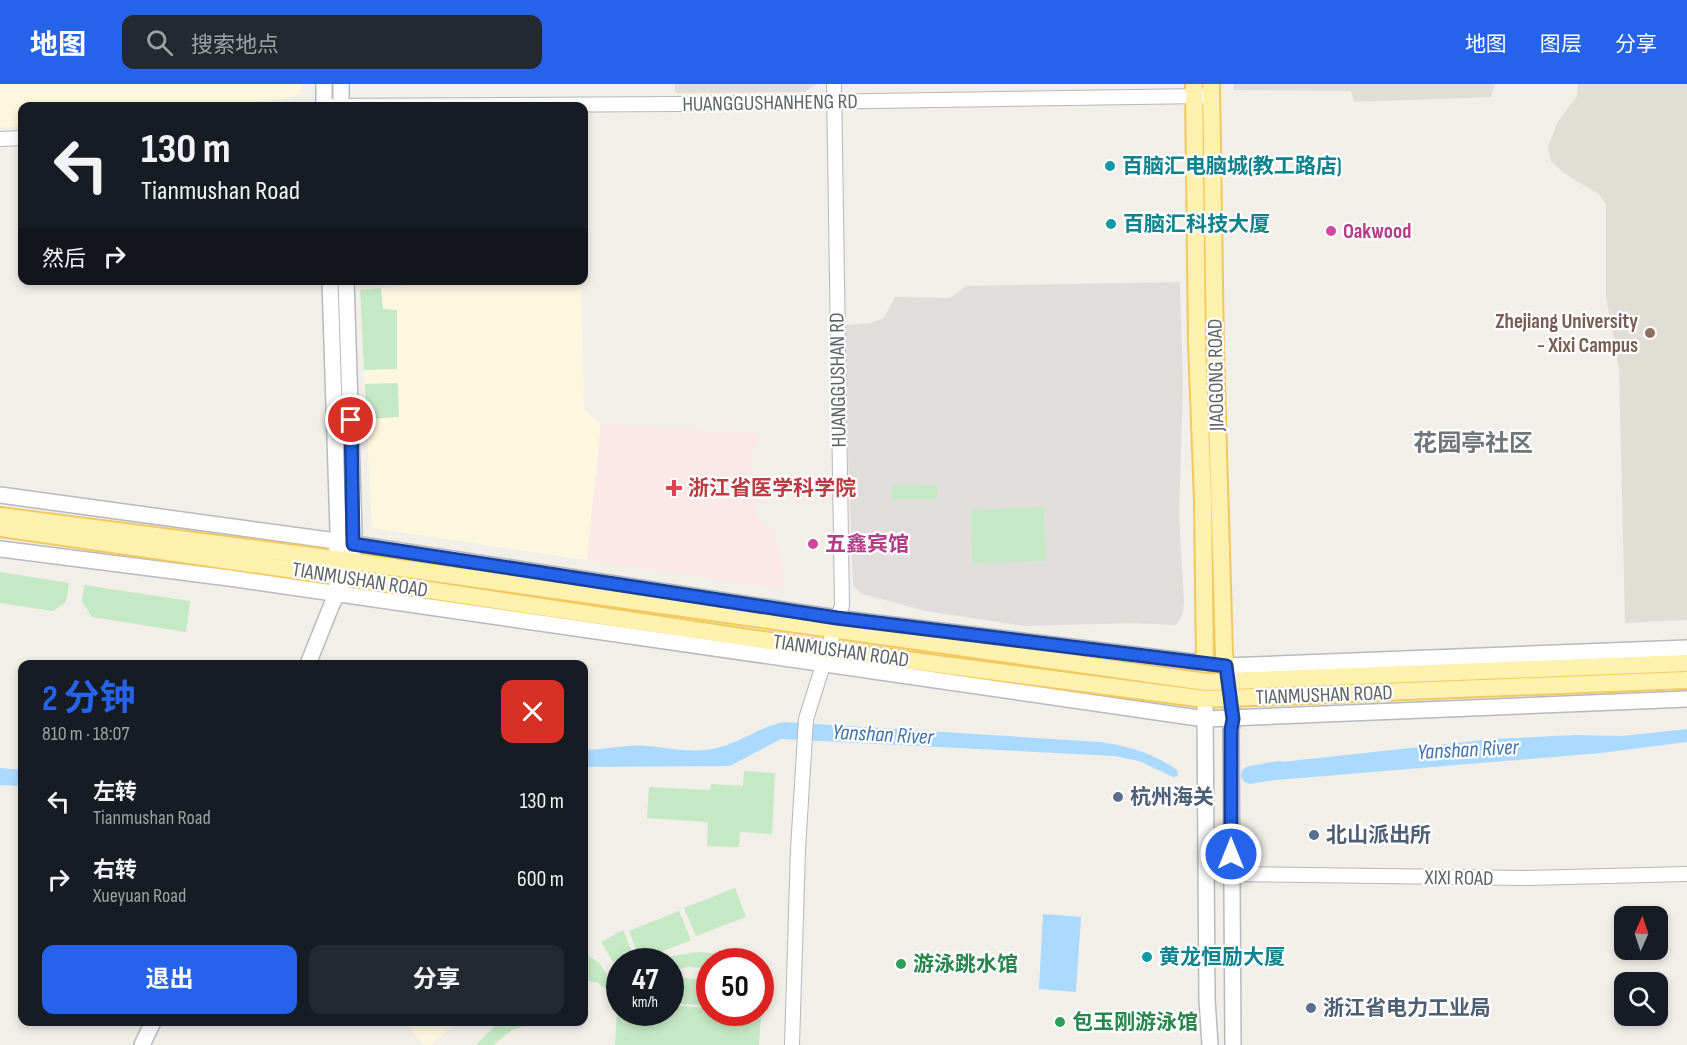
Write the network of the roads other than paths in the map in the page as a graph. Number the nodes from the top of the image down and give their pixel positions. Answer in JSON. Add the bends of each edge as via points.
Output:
{"nodes":[{"id":1,"x":324,"y":84,"type":"edge"},
{"id":2,"x":341,"y":84,"type":"edge"},
{"id":3,"x":834,"y":84,"type":"edge"},
{"id":4,"x":1202,"y":90,"type":"edge"},
{"id":5,"x":324,"y":102,"type":"edge"},
{"id":6,"x":341,"y":102,"type":"edge"},
{"id":7,"x":834,"y":102,"type":"junction"},
{"id":8,"x":588,"y":104,"type":"edge"},
{"id":9,"x":18,"y":138,"type":"edge"},
{"id":10,"x":0,"y":139,"type":"edge"},
{"id":11,"x":330,"y":285,"type":"edge"},
{"id":12,"x":346,"y":285,"type":"edge"},
{"id":13,"x":0,"y":495,"type":"edge"},
{"id":14,"x":0,"y":516,"type":"edge"},
{"id":15,"x":0,"y":528,"type":"edge"},
{"id":16,"x":336,"y":541,"type":"junction"},
{"id":17,"x":353,"y":544,"type":"junction"},
{"id":18,"x":0,"y":549,"type":"edge"},
{"id":19,"x":342,"y":569,"type":"junction"},
{"id":20,"x":338,"y":594,"type":"junction"},
{"id":21,"x":835,"y":624,"type":"junction"},
{"id":22,"x":1687,"y":648,"type":"edge"},
{"id":23,"x":826,"y":657,"type":"junction"},
{"id":24,"x":310,"y":660,"type":"edge"},
{"id":25,"x":1687,"y":663,"type":"edge"},
{"id":26,"x":1205,"y":664,"type":"junction"},
{"id":27,"x":1227,"y":674,"type":"junction"},
{"id":28,"x":1687,"y":680,"type":"edge"},
{"id":29,"x":1207,"y":693,"type":"junction"},
{"id":30,"x":1231,"y":699,"type":"junction"},
{"id":31,"x":1687,"y":699,"type":"edge"},
{"id":32,"x":1209,"y":719,"type":"junction"},
{"id":33,"x":1233,"y":719,"type":"junction"},
{"id":34,"x":1231,"y":874,"type":"junction"},
{"id":35,"x":1687,"y":874,"type":"edge"},
{"id":36,"x":151,"y":1026,"type":"edge"},
{"id":37,"x":142,"y":1045,"type":"edge"},
{"id":38,"x":792,"y":1045,"type":"edge"},
{"id":39,"x":1210,"y":1045,"type":"edge"},
{"id":40,"x":1218,"y":1045,"type":"edge"},
{"id":41,"x":1233,"y":1045,"type":"edge"}],
"edges":[{"from":1,"to":5,"type":"main road"},
{"from":2,"to":6,"type":"main road"},
{"from":3,"to":7,"type":"street","name":"HUANGGUSHAN RD"},
{"from":4,"to":7,"type":"street","name":"HUANGGUSHANHENG RD"},
{"from":4,"to":26,"type":"main road","name":"JIAOGONG ROAD","via":[[1197,344]]},
{"from":4,"to":27,"type":"main road","name":"JIAOGONG ROAD"},
{"from":7,"to":8,"type":"street","name":"HUANGGUSHANHENG RD"},
{"from":7,"to":21,"type":"street","name":"HUANGGUSHAN RD","via":[[842,605]]},
{"from":9,"to":10,"type":"street"},
{"from":11,"to":16,"type":"main road"},
{"from":12,"to":17,"type":"main road"},
{"from":13,"to":16,"type":"main road","name":"TIANMUSHAN ROAD"},
{"from":14,"to":19,"type":"main road","name":"TIANMUSHAN ROAD"},
{"from":15,"to":19,"type":"main road","name":"TIANMUSHAN ROAD"},
{"from":16,"to":17,"type":"main road","name":"TIANMUSHAN ROAD"},
{"from":16,"to":19,"type":"main road"},
{"from":17,"to":19,"type":"main road"},
{"from":17,"to":21,"type":"main road","name":"TIANMUSHAN ROAD"},
{"from":18,"to":20,"type":"main road","name":"TIANMUSHAN ROAD"},
{"from":19,"to":20,"type":"main road"},
{"from":19,"to":21,"type":"main road","name":"TIANMUSHAN ROAD"},
{"from":19,"to":23,"type":"main road","name":"TIANMUSHAN ROAD"},
{"from":20,"to":23,"type":"main road","name":"TIANMUSHAN ROAD"},
{"from":20,"to":24,"type":"main road"},
{"from":21,"to":23,"type":"street","name":"HUANGGUSHAN RD"},
{"from":21,"to":26,"type":"main road","name":"TIANMUSHAN ROAD"},
{"from":21,"to":29,"type":"main road","name":"TIANMUSHAN ROAD"},
{"from":22,"to":27,"type":"main road","name":"TIANMUSHAN ROAD"},
{"from":23,"to":29,"type":"main road","name":"TIANMUSHAN ROAD"},
{"from":23,"to":32,"type":"main road","name":"TIANMUSHAN ROAD"},
{"from":23,"to":38,"type":"street","name":"HUANGGUSHAN RD","via":[[806,719],[803,745]]},
{"from":25,"to":27,"type":"main road","name":"TIANMUSHAN ROAD"},
{"from":26,"to":27,"type":"main road","name":"TIANMUSHAN ROAD"},
{"from":26,"to":29,"type":"main road"},
{"from":27,"to":29,"type":"main road","name":"TIANMUSHAN ROAD"},
{"from":27,"to":30,"type":"main road"},
{"from":28,"to":30,"type":"main road","name":"TIANMUSHAN ROAD"},
{"from":29,"to":30,"type":"main road","name":"TIANMUSHAN ROAD"},
{"from":29,"to":32,"type":"main road"},
{"from":30,"to":33,"type":"main road"},
{"from":31,"to":33,"type":"main road","name":"TIANMUSHAN ROAD"},
{"from":32,"to":33,"type":"main road","name":"TIANMUSHAN ROAD"},
{"from":32,"to":39,"type":"main road"},
{"from":32,"to":40,"type":"main road"},
{"from":33,"to":34,"type":"main road"},
{"from":34,"to":35,"type":"street","name":"XIXI ROAD","via":[[1527,878]]},
{"from":34,"to":41,"type":"main road"},
{"from":36,"to":37,"type":"main road"}]}
